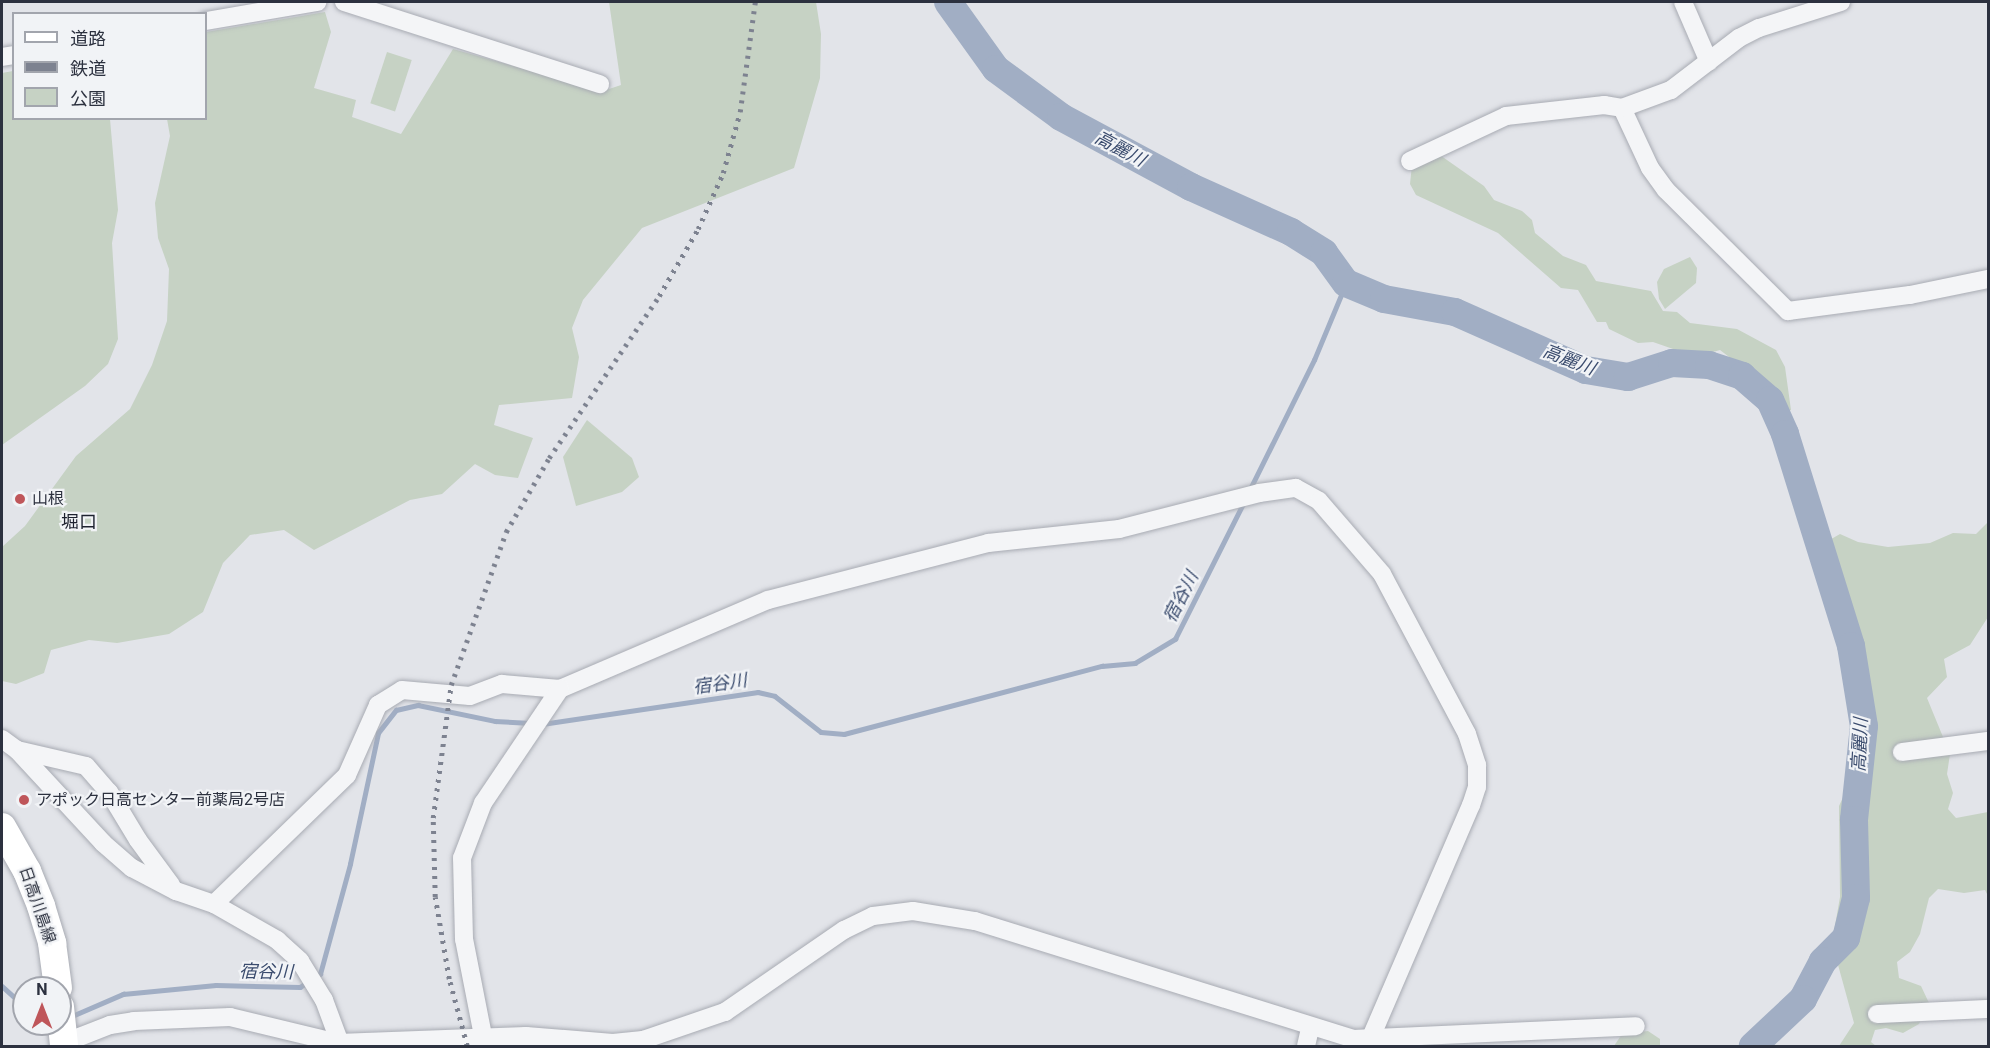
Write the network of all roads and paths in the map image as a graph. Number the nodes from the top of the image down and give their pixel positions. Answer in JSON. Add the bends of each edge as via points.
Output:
{"nodes":[{"id":1,"x":317,"y":2,"type":"edge"},
{"id":2,"x":344,"y":2,"type":"edge"},
{"id":3,"x":1683,"y":2,"type":"edge"},
{"id":4,"x":1841,"y":2,"type":"edge"},
{"id":5,"x":207,"y":21,"type":"edge"},
{"id":6,"x":1709,"y":62,"type":"junction"},
{"id":7,"x":600,"y":84,"type":"dead end"},
{"id":8,"x":1622,"y":108,"type":"junction"},
{"id":9,"x":1410,"y":161,"type":"dead end"},
{"id":10,"x":1989,"y":279,"type":"edge"},
{"id":11,"x":560,"y":689,"type":"junction"},
{"id":12,"x":2,"y":739,"type":"edge"},
{"id":13,"x":1989,"y":741,"type":"edge"},
{"id":14,"x":17,"y":750,"type":"junction"},
{"id":15,"x":1902,"y":752,"type":"dead end"},
{"id":16,"x":2,"y":827,"type":"edge"},
{"id":17,"x":176,"y":891,"type":"junction"},
{"id":18,"x":214,"y":904,"type":"junction"},
{"id":19,"x":56,"y":976,"type":"edge"},
{"id":20,"x":1989,"y":1009,"type":"edge"},
{"id":21,"x":1877,"y":1014,"type":"dead end"},
{"id":22,"x":1636,"y":1026,"type":"dead end"},
{"id":23,"x":1310,"y":1028,"type":"junction"},
{"id":24,"x":72,"y":1031,"type":"edge"},
{"id":25,"x":1370,"y":1040,"type":"junction"},
{"id":26,"x":484,"y":1042,"type":"edge"},
{"id":27,"x":340,"y":1045,"type":"edge"},
{"id":28,"x":1306,"y":1047,"type":"edge"}],
"edges":[{"from":1,"to":5,"type":"street"},
{"from":2,"to":7,"type":"street"},
{"from":3,"to":6,"type":"street"},
{"from":4,"to":6,"type":"street","via":[[1759,28]]},
{"from":6,"to":8,"type":"street","via":[[1671,90]]},
{"from":8,"to":9,"type":"street","via":[[1604,105],[1506,116]]},
{"from":8,"to":10,"type":"street","via":[[1650,168],[1666,190],[1788,311],[1910,295]]},
{"from":11,"to":18,"type":"street","via":[[502,684],[470,696],[402,690],[378,705],[347,775]]},
{"from":11,"to":25,"type":"street","via":[[768,600],[988,543],[1119,529],[1282,488],[1307,492],[1335,516],[1371,558],[1467,734],[1477,765],[1471,805]]},
{"from":11,"to":26,"type":"street","via":[[538,716],[483,803],[462,858],[464,939]]},
{"from":12,"to":14,"type":"street"},
{"from":13,"to":15,"type":"street"},
{"from":14,"to":17,"type":"street","via":[[103,843],[132,868]]},
{"from":14,"to":17,"type":"street","via":[[86,766],[109,792]]},
{"from":16,"to":19,"type":"main road","name":"日高川島線","via":[[41,906]]},
{"from":17,"to":18,"type":"street"},
{"from":18,"to":27,"type":"street","via":[[276,940],[300,961],[324,1000]]},
{"from":20,"to":21,"type":"street"},
{"from":22,"to":25,"type":"street"},
{"from":23,"to":25,"type":"street"},
{"from":23,"to":26,"type":"street","via":[[975,921],[913,911],[873,916],[844,930],[725,1012],[643,1040],[613,1043],[526,1036]]},
{"from":23,"to":28,"type":"street"},
{"from":24,"to":27,"type":"street","via":[[134,1021],[230,1017]]},
{"from":26,"to":27,"type":"street"}]}
